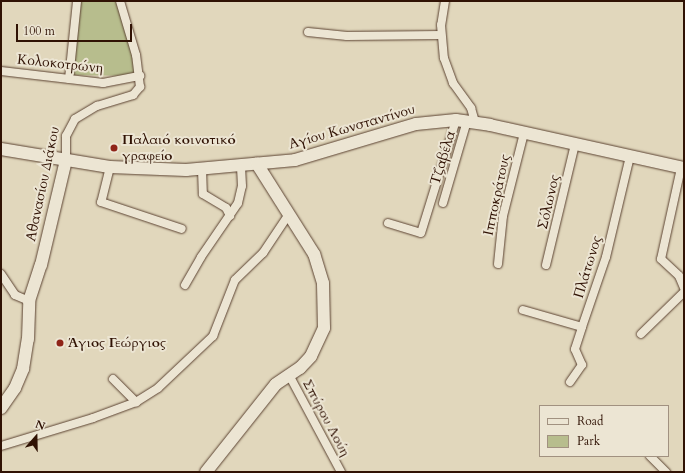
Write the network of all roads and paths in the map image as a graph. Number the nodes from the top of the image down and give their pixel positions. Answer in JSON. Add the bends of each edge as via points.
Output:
{"nodes":[{"id":1,"x":77,"y":1,"type":"edge"},
{"id":2,"x":120,"y":1,"type":"edge"},
{"id":3,"x":445,"y":1,"type":"edge"},
{"id":4,"x":308,"y":32,"type":"dead end"},
{"id":5,"x":441,"y":35,"type":"junction"},
{"id":6,"x":1,"y":71,"type":"edge"},
{"id":7,"x":140,"y":76,"type":"junction"},
{"id":8,"x":69,"y":79,"type":"junction"},
{"id":9,"x":466,"y":121,"type":"junction"},
{"id":10,"x":524,"y":133,"type":"junction"},
{"id":11,"x":575,"y":144,"type":"junction"},
{"id":12,"x":1,"y":149,"type":"edge"},
{"id":13,"x":630,"y":156,"type":"junction"},
{"id":14,"x":66,"y":160,"type":"junction"},
{"id":15,"x":257,"y":164,"type":"junction"},
{"id":16,"x":241,"y":165,"type":"junction"},
{"id":17,"x":110,"y":167,"type":"junction"},
{"id":18,"x":202,"y":168,"type":"junction"},
{"id":19,"x":682,"y":168,"type":"edge"},
{"id":20,"x":443,"y":203,"type":"dead end"},
{"id":21,"x":290,"y":214,"type":"junction"},
{"id":22,"x":230,"y":216,"type":"junction"},
{"id":23,"x":388,"y":223,"type":"dead end"},
{"id":24,"x":182,"y":229,"type":"dead end"},
{"id":25,"x":498,"y":264,"type":"dead end"},
{"id":26,"x":546,"y":265,"type":"dead end"},
{"id":27,"x":1,"y":274,"type":"edge"},
{"id":28,"x":186,"y":284,"type":"dead end"},
{"id":29,"x":684,"y":288,"type":"edge"},
{"id":30,"x":684,"y":292,"type":"edge"},
{"id":31,"x":29,"y":301,"type":"junction"},
{"id":32,"x":523,"y":310,"type":"dead end"},
{"id":33,"x":582,"y":327,"type":"junction"},
{"id":34,"x":641,"y":334,"type":"dead end"},
{"id":35,"x":289,"y":375,"type":"junction"},
{"id":36,"x":113,"y":379,"type":"dead end"},
{"id":37,"x":570,"y":382,"type":"dead end"},
{"id":38,"x":136,"y":402,"type":"junction"},
{"id":39,"x":2,"y":406,"type":"edge"},
{"id":40,"x":1,"y":446,"type":"edge"},
{"id":41,"x":651,"y":457,"type":"edge"},
{"id":42,"x":206,"y":472,"type":"edge"},
{"id":43,"x":341,"y":472,"type":"edge"},
{"id":44,"x":666,"y":472,"type":"edge"}],
"edges":[{"from":1,"to":8,"type":"street"},
{"from":2,"to":7,"type":"street"},
{"from":3,"to":5,"type":"street"},
{"from":4,"to":5,"type":"street","via":[[347,36]]},
{"from":5,"to":9,"type":"street","via":[[449,75],[471,108]]},
{"from":6,"to":8,"type":"street","name":"Κολοκοτρώνη"},
{"from":7,"to":8,"type":"street","name":"Κολοκοτρώνη","via":[[111,82]]},
{"from":7,"to":14,"type":"street","name":"Αθανασίου Διάκου","via":[[137,91],[117,101],[97,106],[75,119],[66,136]]},
{"from":9,"to":10,"type":"main road","name":"Αγίου Κωνσταντίνου"},
{"from":9,"to":15,"type":"main road","name":"Αγίου Κωνσταντίνου","via":[[416,124],[318,154]]},
{"from":9,"to":20,"type":"street","name":"Τζαβέλα"},
{"from":9,"to":23,"type":"street","via":[[421,232]]},
{"from":10,"to":11,"type":"main road","name":"Αγίου Κωνσταντίνου"},
{"from":10,"to":25,"type":"street","name":"Ιπποκράτους","via":[[503,216]]},
{"from":11,"to":13,"type":"main road","name":"Αγίου Κωνσταντίνου"},
{"from":11,"to":26,"type":"street","name":"Σόλωνος"},
{"from":12,"to":14,"type":"main road","name":"Αγίου Κωνσταντίνου"},
{"from":13,"to":19,"type":"main road","name":"Αγίου Κωνσταντίνου"},
{"from":13,"to":33,"type":"street","name":"Πλάτωνος","via":[[606,257]]},
{"from":14,"to":17,"type":"main road","name":"Αγίου Κωνσταντίνου"},
{"from":14,"to":31,"type":"main road","name":"Αθανασίου Διάκου","via":[[41,265]]},
{"from":15,"to":16,"type":"main road","name":"Αγίου Κωνσταντίνου"},
{"from":15,"to":21,"type":"main road"},
{"from":16,"to":18,"type":"main road","name":"Αγίου Κωνσταντίνου"},
{"from":16,"to":22,"type":"street","via":[[241,195]]},
{"from":17,"to":18,"type":"main road","name":"Αγίου Κωνσταντίνου","via":[[164,171]]},
{"from":17,"to":24,"type":"street","via":[[101,202]]},
{"from":18,"to":22,"type":"street","via":[[203,194],[226,208]]},
{"from":19,"to":29,"type":"street","via":[[661,259],[679,276]]},
{"from":21,"to":35,"type":"main road","via":[[317,262],[323,283],[325,319],[322,335],[315,349],[300,368]]},
{"from":21,"to":38,"type":"street","via":[[266,249],[235,280],[217,328],[209,340],[158,388]]},
{"from":22,"to":28,"type":"street","via":[[213,238]]},
{"from":27,"to":31,"type":"street","via":[[15,295]]},
{"from":30,"to":34,"type":"street"},
{"from":31,"to":39,"type":"main road","name":"Αθανασίου Διάκου","via":[[28,340],[23,369],[15,388]]},
{"from":32,"to":33,"type":"street"},
{"from":33,"to":37,"type":"street","name":"Πλάτωνος","via":[[576,349],[582,365]]},
{"from":35,"to":42,"type":"main road","via":[[270,392]]},
{"from":35,"to":43,"type":"street","name":"Σπύρου Λούη"},
{"from":36,"to":38,"type":"street"},
{"from":38,"to":40,"type":"street"},
{"from":41,"to":44,"type":"street"}]}
